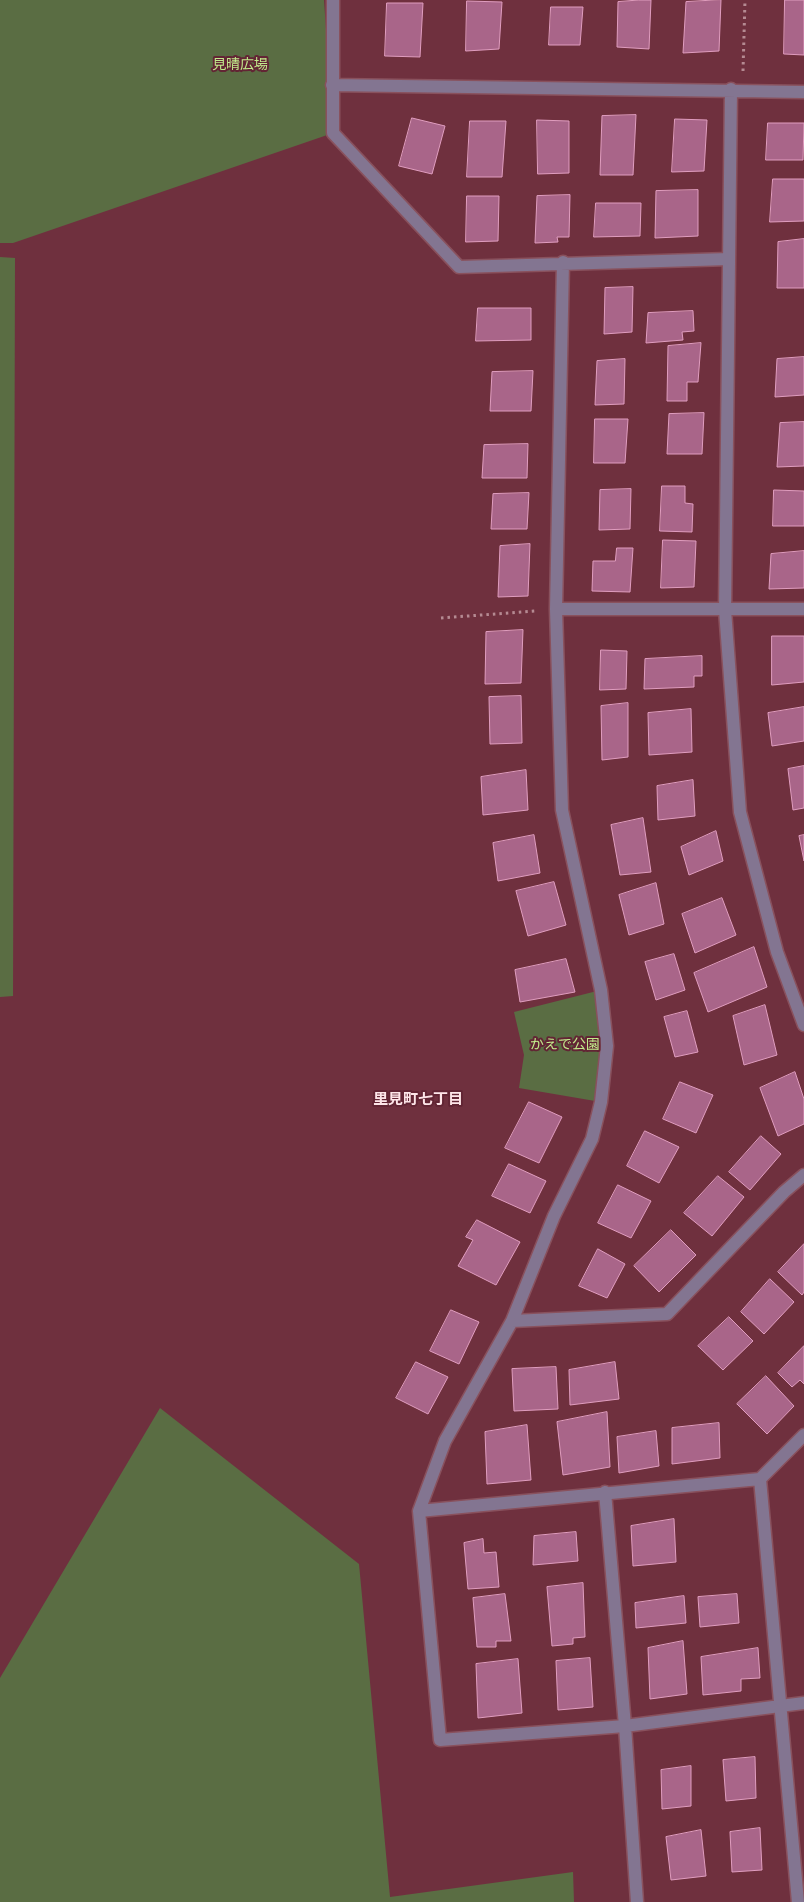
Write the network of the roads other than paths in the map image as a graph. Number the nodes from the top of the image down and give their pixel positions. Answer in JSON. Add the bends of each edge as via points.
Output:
{"nodes":[{"id":1,"x":333,"y":0,"type":"edge"},
{"id":2,"x":332,"y":85,"type":"junction"},
{"id":3,"x":731,"y":90,"type":"junction"},
{"id":4,"x":804,"y":92,"type":"edge"},
{"id":5,"x":729,"y":259,"type":"junction"},
{"id":6,"x":563,"y":262,"type":"junction"},
{"id":7,"x":804,"y":609,"type":"edge"},
{"id":8,"x":556,"y":610,"type":"junction"},
{"id":9,"x":725,"y":610,"type":"junction"},
{"id":10,"x":804,"y":1025,"type":"edge"},
{"id":11,"x":804,"y":1175,"type":"edge"},
{"id":12,"x":512,"y":1321,"type":"junction"},
{"id":13,"x":804,"y":1435,"type":"edge"},
{"id":14,"x":760,"y":1480,"type":"junction"},
{"id":15,"x":605,"y":1492,"type":"junction"},
{"id":16,"x":419,"y":1511,"type":"junction"},
{"id":17,"x":804,"y":1703,"type":"edge"},
{"id":18,"x":780,"y":1705,"type":"junction"},
{"id":19,"x":626,"y":1726,"type":"junction"},
{"id":20,"x":637,"y":1902,"type":"edge"},
{"id":21,"x":798,"y":1902,"type":"edge"}],
"edges":[{"from":1,"to":2,"type":"street"},
{"from":2,"to":3,"type":"street"},
{"from":2,"to":6,"type":"street","via":[[333,133],[459,267]]},
{"from":3,"to":4,"type":"street"},
{"from":3,"to":5,"type":"street"},
{"from":5,"to":6,"type":"street"},
{"from":5,"to":9,"type":"street"},
{"from":6,"to":8,"type":"street"},
{"from":7,"to":9,"type":"street"},
{"from":8,"to":9,"type":"street"},
{"from":8,"to":12,"type":"street","via":[[562,810],[601,990],[607,1046],[601,1102],[592,1139],[554,1216]]},
{"from":9,"to":10,"type":"street","via":[[740,812],[777,952]]},
{"from":11,"to":12,"type":"street","via":[[667,1314]]},
{"from":12,"to":16,"type":"street","via":[[445,1441]]},
{"from":13,"to":14,"type":"street"},
{"from":14,"to":15,"type":"street"},
{"from":14,"to":18,"type":"street"},
{"from":15,"to":16,"type":"street"},
{"from":15,"to":19,"type":"street"},
{"from":16,"to":19,"type":"street","via":[[440,1740]]},
{"from":17,"to":18,"type":"street"},
{"from":18,"to":19,"type":"street"},
{"from":18,"to":21,"type":"street"},
{"from":19,"to":20,"type":"street"}]}
